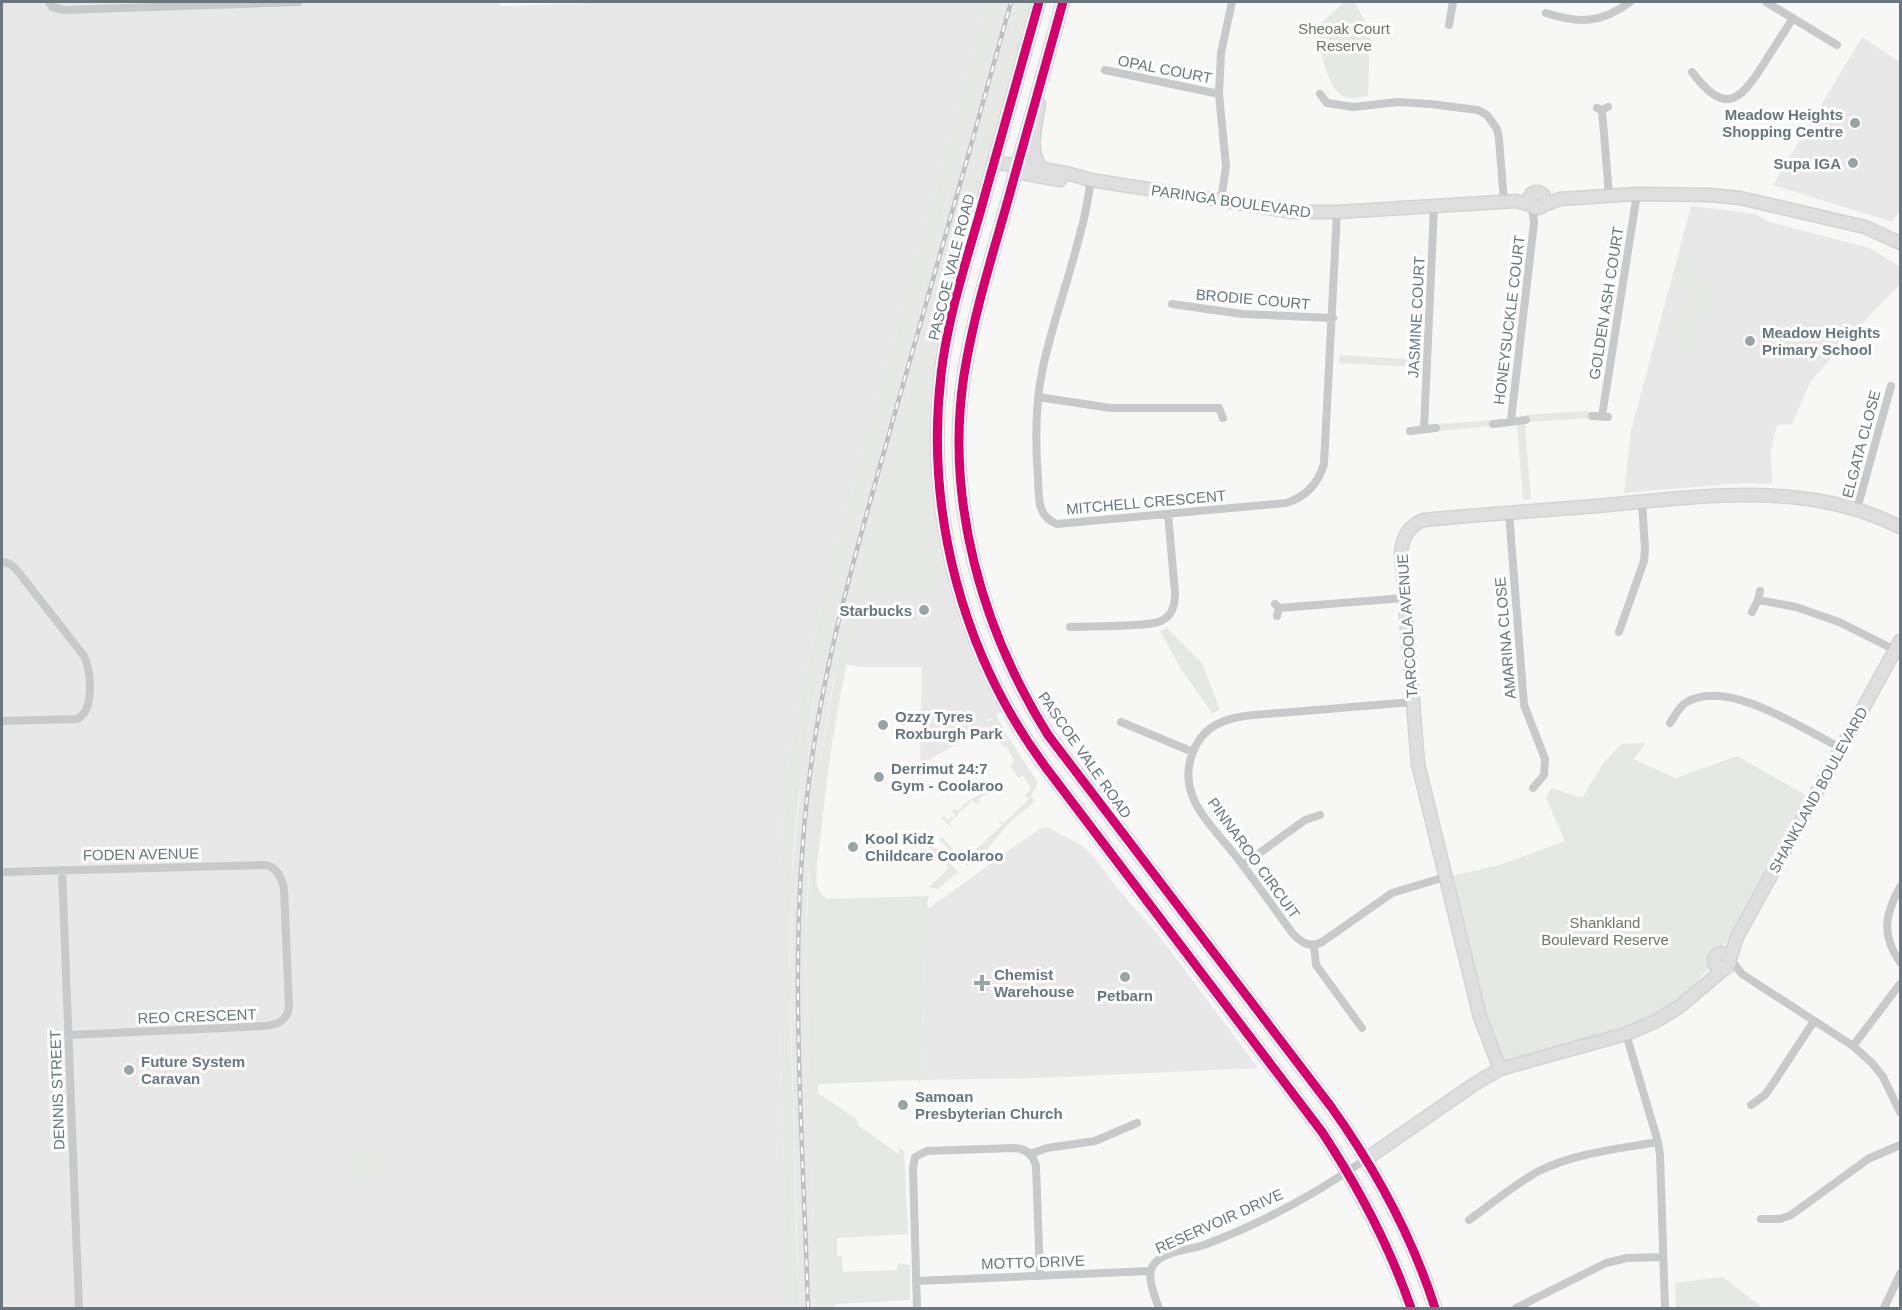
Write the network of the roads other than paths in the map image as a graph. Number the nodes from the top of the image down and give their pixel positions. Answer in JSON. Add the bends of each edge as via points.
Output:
{"nodes":[{"id":1,"x":298,"y":2,"type":"edge"},
{"id":2,"x":1039,"y":2,"type":"edge"},
{"id":3,"x":1063,"y":2,"type":"edge"},
{"id":4,"x":1232,"y":2,"type":"edge"},
{"id":5,"x":1453,"y":2,"type":"edge"},
{"id":6,"x":1630,"y":2,"type":"edge"},
{"id":7,"x":1766,"y":2,"type":"edge"},
{"id":8,"x":51,"y":4,"type":"edge"},
{"id":9,"x":1546,"y":13,"type":"dead end"},
{"id":10,"x":1793,"y":18,"type":"junction"},
{"id":11,"x":1449,"y":25,"type":"dead end"},
{"id":12,"x":1837,"y":45,"type":"dead end"},
{"id":13,"x":1104,"y":70,"type":"dead end"},
{"id":14,"x":1692,"y":72,"type":"dead end"},
{"id":15,"x":1219,"y":94,"type":"junction"},
{"id":16,"x":1320,"y":94,"type":"dead end"},
{"id":17,"x":1037,"y":98,"type":"junction"},
{"id":18,"x":1603,"y":108,"type":"dead end"},
{"id":19,"x":994,"y":163,"type":"junction"},
{"id":20,"x":1016,"y":169,"type":"junction"},
{"id":21,"x":1042,"y":169,"type":"junction"},
{"id":22,"x":1091,"y":180,"type":"junction"},
{"id":23,"x":1637,"y":194,"type":"junction"},
{"id":24,"x":1609,"y":195,"type":"junction"},
{"id":25,"x":1221,"y":201,"type":"junction"},
{"id":26,"x":1510,"y":202,"type":"junction"},
{"id":27,"x":1537,"y":202,"type":"junction"},
{"id":28,"x":1434,"y":207,"type":"junction"},
{"id":29,"x":1337,"y":212,"type":"junction"},
{"id":30,"x":1898,"y":243,"type":"edge"},
{"id":31,"x":1170,"y":304,"type":"dead end"},
{"id":32,"x":1333,"y":318,"type":"junction"},
{"id":33,"x":1900,"y":382,"type":"edge"},
{"id":34,"x":1038,"y":398,"type":"junction"},
{"id":35,"x":1592,"y":416,"type":"dead end"},
{"id":36,"x":1223,"y":418,"type":"dead end"},
{"id":37,"x":1511,"y":420,"type":"junction"},
{"id":38,"x":1526,"y":420,"type":"dead end"},
{"id":39,"x":1493,"y":423,"type":"dead end"},
{"id":40,"x":1436,"y":428,"type":"dead end"},
{"id":41,"x":1424,"y":429,"type":"junction"},
{"id":42,"x":1410,"y":431,"type":"dead end"},
{"id":43,"x":1642,"y":502,"type":"junction"},
{"id":44,"x":1857,"y":509,"type":"junction"},
{"id":45,"x":1509,"y":513,"type":"junction"},
{"id":46,"x":1168,"y":514,"type":"junction"},
{"id":47,"x":1900,"y":527,"type":"edge"},
{"id":48,"x":2,"y":562,"type":"edge"},
{"id":49,"x":1404,"y":598,"type":"junction"},
{"id":50,"x":1277,"y":609,"type":"dead end"},
{"id":51,"x":1752,"y":612,"type":"dead end"},
{"id":52,"x":1069,"y":627,"type":"dead end"},
{"id":53,"x":1618,"y":634,"type":"dead end"},
{"id":54,"x":1898,"y":646,"type":"edge"},
{"id":55,"x":1413,"y":702,"type":"junction"},
{"id":56,"x":1121,"y":720,"type":"dead end"},
{"id":57,"x":2,"y":721,"type":"edge"},
{"id":58,"x":1670,"y":723,"type":"dead end"},
{"id":59,"x":1841,"y":748,"type":"junction"},
{"id":60,"x":1193,"y":752,"type":"junction"},
{"id":61,"x":1083,"y":783,"type":"junction"},
{"id":62,"x":1531,"y":789,"type":"dead end"},
{"id":63,"x":1067,"y":795,"type":"junction"},
{"id":64,"x":1321,"y":816,"type":"dead end"},
{"id":65,"x":1243,"y":865,"type":"junction"},
{"id":66,"x":62,"y":870,"type":"junction"},
{"id":67,"x":2,"y":872,"type":"edge"},
{"id":68,"x":278,"y":873,"type":"joint"},
{"id":69,"x":1444,"y":877,"type":"junction"},
{"id":70,"x":1900,"y":886,"type":"edge"},
{"id":71,"x":1314,"y":946,"type":"junction"},
{"id":72,"x":1724,"y":962,"type":"junction"},
{"id":73,"x":1900,"y":962,"type":"edge"},
{"id":74,"x":1900,"y":984,"type":"edge"},
{"id":75,"x":1814,"y":1021,"type":"junction"},
{"id":76,"x":1363,"y":1030,"type":"dead end"},
{"id":77,"x":1626,"y":1034,"type":"junction"},
{"id":78,"x":68,"y":1035,"type":"junction"},
{"id":79,"x":1853,"y":1046,"type":"junction"},
{"id":80,"x":1500,"y":1069,"type":"junction"},
{"id":81,"x":1751,"y":1105,"type":"dead end"},
{"id":82,"x":1900,"y":1112,"type":"edge"},
{"id":83,"x":1137,"y":1123,"type":"dead end"},
{"id":84,"x":1658,"y":1142,"type":"junction"},
{"id":85,"x":1900,"y":1145,"type":"edge"},
{"id":86,"x":1030,"y":1154,"type":"junction"},
{"id":87,"x":1366,"y":1159,"type":"junction"},
{"id":88,"x":1348,"y":1172,"type":"junction"},
{"id":89,"x":1761,"y":1219,"type":"dead end"},
{"id":90,"x":1469,"y":1220,"type":"dead end"},
{"id":91,"x":1663,"y":1257,"type":"junction"},
{"id":92,"x":1150,"y":1271,"type":"junction"},
{"id":93,"x":1900,"y":1274,"type":"edge"},
{"id":94,"x":1040,"y":1276,"type":"junction"},
{"id":95,"x":916,"y":1281,"type":"junction"},
{"id":96,"x":79,"y":1308,"type":"edge"},
{"id":97,"x":917,"y":1308,"type":"edge"},
{"id":98,"x":1159,"y":1308,"type":"edge"},
{"id":99,"x":1412,"y":1308,"type":"edge"},
{"id":100,"x":1435,"y":1308,"type":"edge"},
{"id":101,"x":1516,"y":1308,"type":"edge"},
{"id":102,"x":1665,"y":1308,"type":"edge"},
{"id":103,"x":1884,"y":1308,"type":"edge"}],
"edges":[{"from":1,"to":8,"type":"street","via":[[64,10]]},
{"from":2,"to":19,"type":"main road","name":"PASCOE VALE ROAD"},
{"from":3,"to":17,"type":"main road","name":"PASCOE VALE ROAD"},
{"from":4,"to":15,"type":"street","via":[[1221,53]]},
{"from":5,"to":11,"type":"street"},
{"from":6,"to":9,"type":"street","via":[[1606,16],[1586,20],[1566,20]]},
{"from":7,"to":10,"type":"street"},
{"from":10,"to":12,"type":"street"},
{"from":10,"to":14,"type":"street","via":[[1752,83],[1738,97],[1729,100],[1713,94]]},
{"from":13,"to":15,"type":"street","name":"OPAL COURT"},
{"from":15,"to":25,"type":"street","via":[[1226,166]]},
{"from":16,"to":26,"type":"street","via":[[1327,103],[1344,107],[1398,102],[1478,110],[1497,129]]},
{"from":17,"to":20,"type":"main road","name":"PASCOE VALE ROAD"},
{"from":17,"to":21,"type":"main road","via":[[1033,144]]},
{"from":18,"to":24,"type":"street"},
{"from":19,"to":20,"type":"main road"},
{"from":19,"to":63,"type":"main road","name":"PASCOE VALE ROAD","via":[[955,301],[943,363],[937,433],[941,498],[952,565],[977,644],[1016,724]]},
{"from":20,"to":21,"type":"main road","name":"PARINGA BOULEVARD"},
{"from":20,"to":22,"type":"main road","name":"PARINGA BOULEVARD","via":[[1065,181]]},
{"from":20,"to":61,"type":"main road","name":"PASCOE VALE ROAD","via":[[974,323],[964,377],[960,438],[963,503],[973,560],[997,638],[1028,703]]},
{"from":21,"to":22,"type":"main road","name":"PARINGA BOULEVARD"},
{"from":22,"to":25,"type":"main road","name":"PARINGA BOULEVARD"},
{"from":22,"to":34,"type":"street","name":"MITCHELL CRESCENT"},
{"from":23,"to":24,"type":"main road"},
{"from":23,"to":30,"type":"main road","via":[[1740,198],[1865,227]]},
{"from":23,"to":35,"type":"street","name":"GOLDEN ASH COURT","via":[[1605,417]]},
{"from":24,"to":27,"type":"main road"},
{"from":25,"to":29,"type":"main road","name":"PARINGA BOULEVARD","via":[[1294,212]]},
{"from":26,"to":27,"type":"main road","name":"PARINGA BOULEVARD"},
{"from":26,"to":28,"type":"main road","name":"PARINGA BOULEVARD"},
{"from":27,"to":37,"type":"street","name":"HONEYSUCKLE COURT"},
{"from":28,"to":29,"type":"main road","name":"PARINGA BOULEVARD"},
{"from":28,"to":41,"type":"street","name":"JASMINE COURT"},
{"from":29,"to":32,"type":"street","name":"MITCHELL CRESCENT"},
{"from":31,"to":32,"type":"street","name":"BRODIE COURT","via":[[1242,314]]},
{"from":32,"to":46,"type":"street","name":"MITCHELL CRESCENT","via":[[1324,464],[1315,484],[1298,499],[1286,503]]},
{"from":33,"to":44,"type":"street","name":"ELGATA CLOSE","via":[[1887,384]]},
{"from":34,"to":36,"type":"street","via":[[1111,408],[1221,405]]},
{"from":34,"to":46,"type":"street","name":"MITCHELL CRESCENT","via":[[1035,430],[1039,501],[1048,520],[1057,524]]},
{"from":37,"to":38,"type":"street","name":"HONEYSUCKLE COURT"},
{"from":37,"to":39,"type":"street","name":"HONEYSUCKLE COURT"},
{"from":40,"to":41,"type":"street"},
{"from":41,"to":42,"type":"street"},
{"from":43,"to":44,"type":"main road","name":"TARCOOLA AVENUE","via":[[1748,494],[1830,502]]},
{"from":43,"to":45,"type":"main road","name":"TARCOOLA AVENUE"},
{"from":43,"to":53,"type":"street","via":[[1644,561]]},
{"from":44,"to":47,"type":"main road","name":"TARCOOLA AVENUE"},
{"from":45,"to":49,"type":"main road","name":"TARCOOLA AVENUE","via":[[1416,523],[1402,540]]},
{"from":45,"to":62,"type":"street","name":"AMARINA CLOSE","via":[[1524,705],[1545,759],[1544,774]]},
{"from":46,"to":52,"type":"street","via":[[1175,593],[1172,613],[1156,623]]},
{"from":48,"to":57,"type":"street","via":[[16,569],[84,656],[89,673],[89,702],[86,713],[77,719]]},
{"from":49,"to":50,"type":"street"},
{"from":49,"to":55,"type":"main road","name":"TARCOOLA AVENUE"},
{"from":51,"to":54,"type":"street","via":[[1759,596]]},
{"from":54,"to":59,"type":"main road","name":"SHANKLAND BOULEVARD"},
{"from":55,"to":60,"type":"street","name":"PINNAROO CIRCUIT","via":[[1235,717],[1206,732]]},
{"from":55,"to":69,"type":"main road","name":"TARCOOLA AVENUE","via":[[1418,764]]},
{"from":56,"to":60,"type":"street"},
{"from":58,"to":59,"type":"street","via":[[1688,701],[1734,699],[1771,711]]},
{"from":59,"to":72,"type":"main road","name":"SHANKLAND BOULEVARD"},
{"from":60,"to":65,"type":"street","name":"PINNAROO CIRCUIT","via":[[1188,777],[1193,798]]},
{"from":61,"to":63,"type":"main road"},
{"from":61,"to":87,"type":"main road","name":"PASCOE VALE ROAD","via":[[1332,1108]]},
{"from":63,"to":88,"type":"main road","name":"PASCOE VALE ROAD","via":[[1302,1105]]},
{"from":64,"to":65,"type":"street","via":[[1305,820]]},
{"from":65,"to":71,"type":"street","name":"PINNAROO CIRCUIT","via":[[1293,934],[1306,945]]},
{"from":66,"to":67,"type":"street","name":"FODEN AVENUE"},
{"from":66,"to":68,"type":"street","name":"FODEN AVENUE","via":[[265,865]]},
{"from":66,"to":78,"type":"street","name":"DENNIS STREET"},
{"from":68,"to":78,"type":"street","name":"REO CRESCENT","via":[[284,888],[289,1007],[283,1021],[266,1026]]},
{"from":69,"to":71,"type":"street","via":[[1392,893]]},
{"from":69,"to":80,"type":"main road","name":"TARCOOLA AVENUE","via":[[1480,1017]]},
{"from":70,"to":73,"type":"street","via":[[1890,906],[1887,927],[1889,944]]},
{"from":71,"to":76,"type":"street","via":[[1316,965]]},
{"from":72,"to":75,"type":"street"},
{"from":72,"to":77,"type":"main road","name":"SHANKLAND BOULEVARD","via":[[1679,1007]]},
{"from":74,"to":79,"type":"street"},
{"from":75,"to":79,"type":"street"},
{"from":75,"to":81,"type":"street","via":[[1765,1095]]},
{"from":77,"to":80,"type":"main road","name":"SHANKLAND BOULEVARD"},
{"from":77,"to":84,"type":"street"},
{"from":78,"to":96,"type":"street","name":"DENNIS STREET"},
{"from":79,"to":82,"type":"street","via":[[1883,1077]]},
{"from":80,"to":87,"type":"main road","name":"SHANKLAND BOULEVARD"},
{"from":83,"to":86,"type":"street","via":[[1095,1141]]},
{"from":84,"to":90,"type":"street","via":[[1578,1156],[1556,1164],[1536,1173]]},
{"from":84,"to":91,"type":"street"},
{"from":85,"to":89,"type":"street","via":[[1868,1159],[1791,1215]]},
{"from":86,"to":94,"type":"street","via":[[1036,1166]]},
{"from":86,"to":95,"type":"street","via":[[1013,1148],[927,1151],[915,1157]]},
{"from":87,"to":88,"type":"street","name":"RESERVOIR DRIVE"},
{"from":87,"to":100,"type":"main road","name":"PASCOE VALE ROAD","via":[[1409,1240]]},
{"from":88,"to":92,"type":"street","name":"RESERVOIR DRIVE","via":[[1251,1225],[1162,1257]]},
{"from":88,"to":99,"type":"main road","name":"PASCOE VALE ROAD","via":[[1378,1227]]},
{"from":91,"to":101,"type":"street","via":[[1606,1263]]},
{"from":91,"to":102,"type":"street"},
{"from":92,"to":94,"type":"street","name":"MOTTO DRIVE"},
{"from":92,"to":98,"type":"street","name":"RESERVOIR DRIVE"},
{"from":93,"to":103,"type":"street"},
{"from":94,"to":95,"type":"street","name":"MOTTO DRIVE"},
{"from":95,"to":97,"type":"street"}]}
